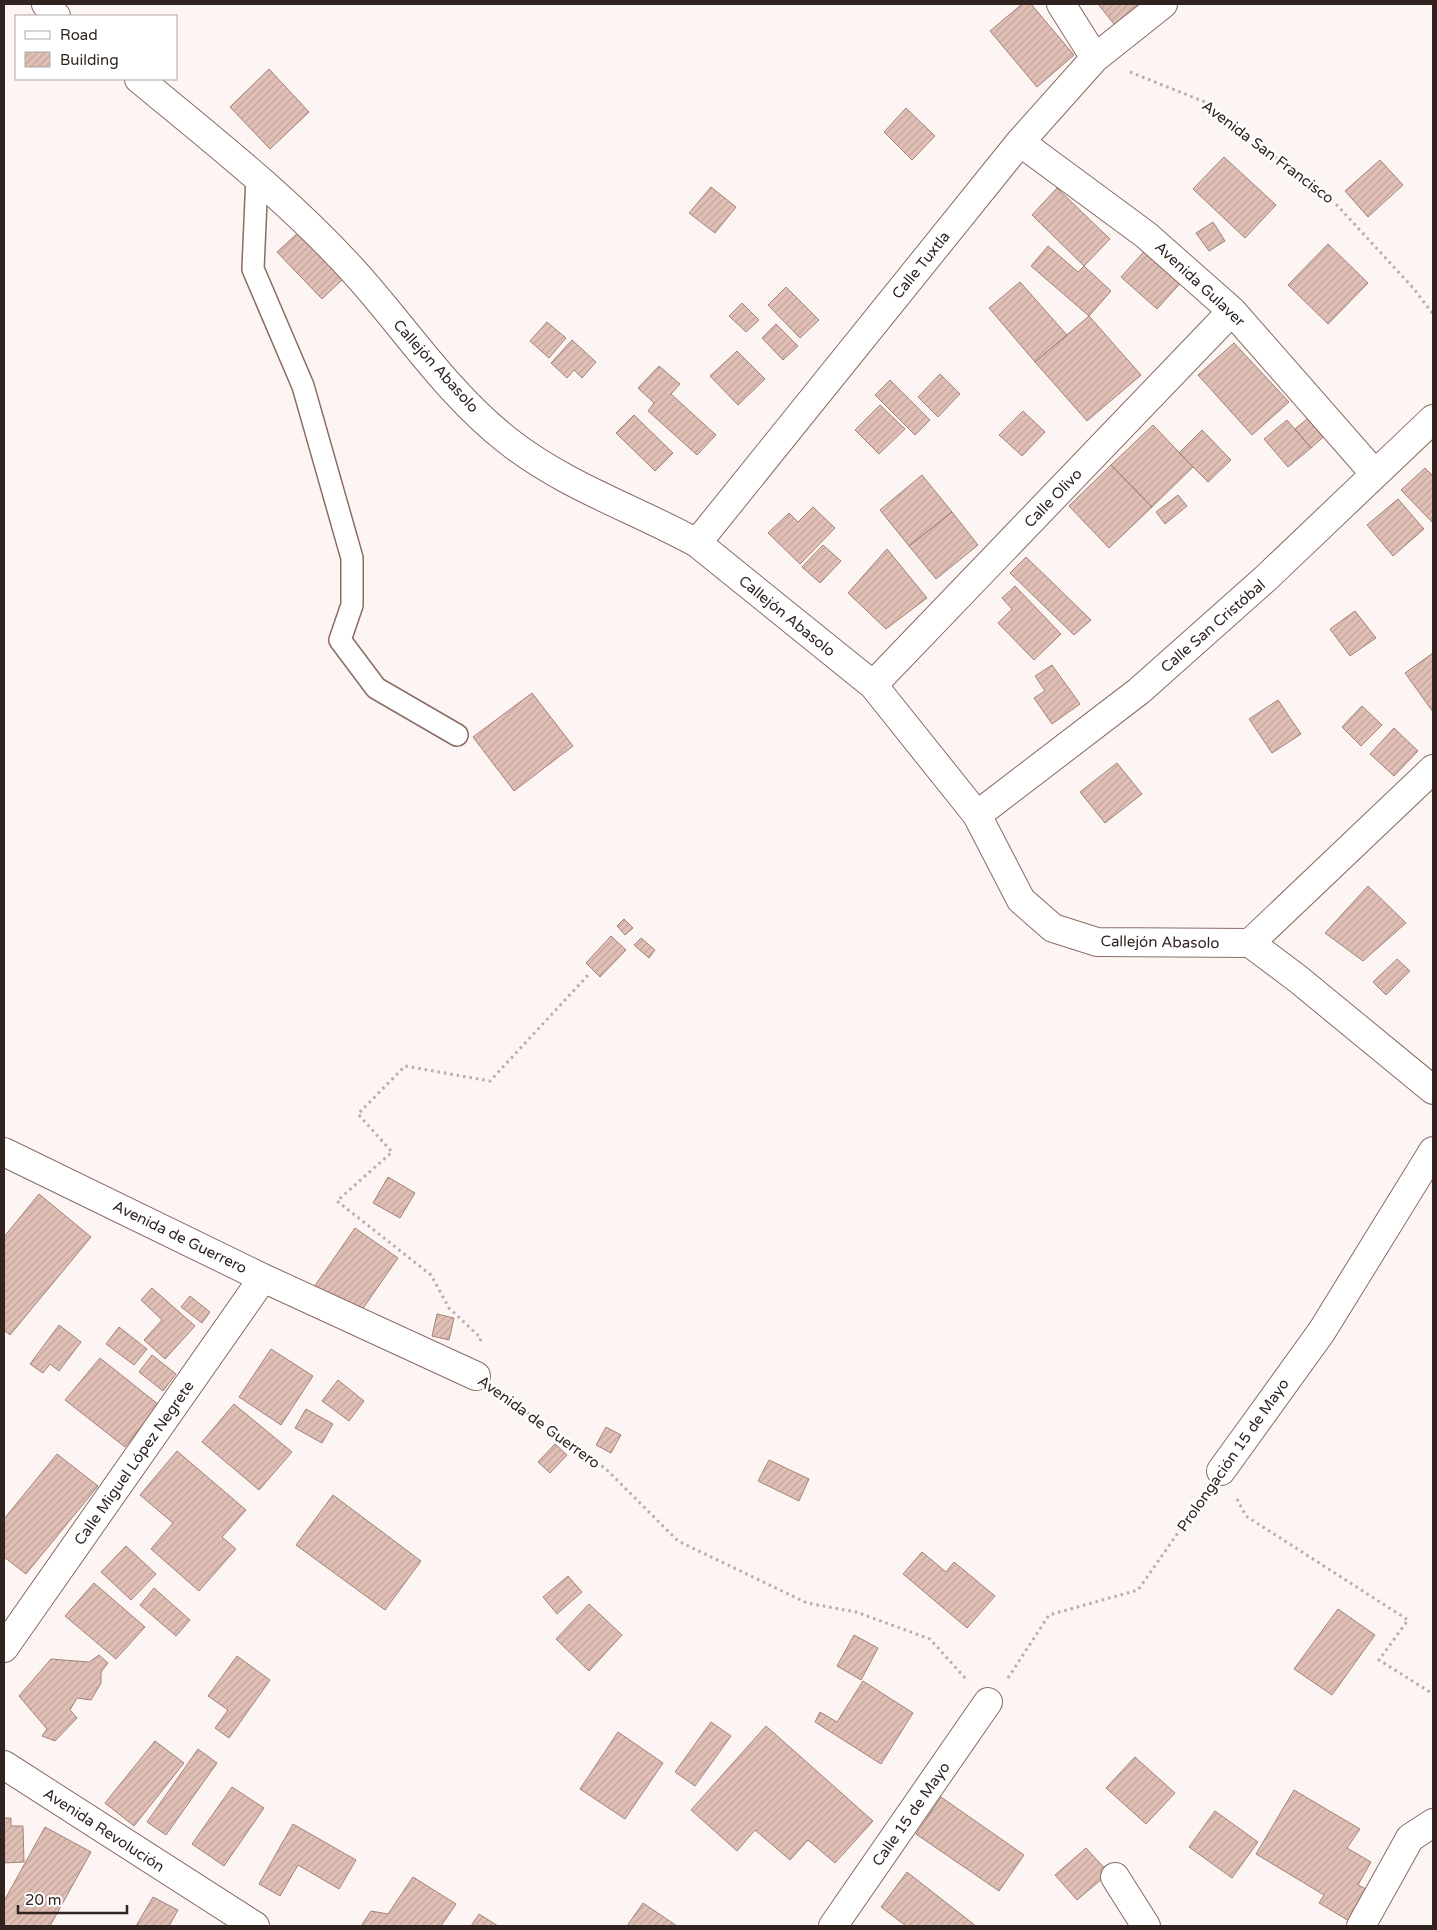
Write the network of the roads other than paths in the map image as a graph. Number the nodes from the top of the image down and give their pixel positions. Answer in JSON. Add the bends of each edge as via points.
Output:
{"nodes":[{"id":1,"x":46,"y":4,"type":"edge"},
{"id":2,"x":1060,"y":4,"type":"edge"},
{"id":3,"x":1163,"y":4,"type":"edge"},
{"id":4,"x":55,"y":15,"type":"edge"},
{"id":5,"x":1095,"y":58,"type":"junction"},
{"id":6,"x":140,"y":80,"type":"edge"},
{"id":7,"x":1020,"y":142,"type":"junction"},
{"id":8,"x":257,"y":176,"type":"junction"},
{"id":9,"x":1232,"y":312,"type":"junction"},
{"id":10,"x":1433,"y":419,"type":"edge"},
{"id":11,"x":1375,"y":474,"type":"junction"},
{"id":12,"x":697,"y":543,"type":"junction"},
{"id":13,"x":873,"y":685,"type":"junction"},
{"id":14,"x":457,"y":735,"type":"dead end"},
{"id":15,"x":1433,"y":769,"type":"edge"},
{"id":16,"x":977,"y":815,"type":"junction"},
{"id":17,"x":1250,"y":943,"type":"junction"},
{"id":18,"x":1433,"y":1090,"type":"edge"},
{"id":19,"x":1433,"y":1151,"type":"edge"},
{"id":20,"x":4,"y":1152,"type":"edge"},
{"id":21,"x":263,"y":1278,"type":"junction"},
{"id":22,"x":476,"y":1376,"type":"road end"},
{"id":23,"x":1221,"y":1471,"type":"road end"},
{"id":24,"x":4,"y":1648,"type":"edge"},
{"id":25,"x":988,"y":1702,"type":"road end"},
{"id":26,"x":4,"y":1765,"type":"edge"},
{"id":27,"x":1433,"y":1823,"type":"edge"},
{"id":28,"x":1115,"y":1877,"type":"dead end"},
{"id":29,"x":255,"y":1926,"type":"edge"},
{"id":30,"x":833,"y":1926,"type":"edge"},
{"id":31,"x":1146,"y":1926,"type":"edge"},
{"id":32,"x":1361,"y":1926,"type":"edge"}],
"edges":[{"from":1,"to":4,"type":"street"},
{"from":2,"to":5,"type":"street"},
{"from":3,"to":5,"type":"street","name":"Calle Tuxtla"},
{"from":5,"to":7,"type":"street","name":"Calle Tuxtla"},
{"from":6,"to":8,"type":"street","name":"Callejón Abasolo"},
{"from":7,"to":9,"type":"street","name":"Avenida Gulaver","via":[[1146,235]]},
{"from":7,"to":12,"type":"street","name":"Calle Tuxtla"},
{"from":8,"to":12,"type":"street","name":"Callejón Abasolo","via":[[309,225],[358,277],[457,394],[507,441],[561,478]]},
{"from":8,"to":14,"type":"lane","via":[[253,269],[304,386],[352,558],[352,605],[340,640],[376,688]]},
{"from":9,"to":11,"type":"street","name":"Avenida Gulaver"},
{"from":9,"to":13,"type":"street","name":"Calle Olivo"},
{"from":10,"to":11,"type":"street","name":"Calle San Cristóbal"},
{"from":11,"to":16,"type":"street","name":"Calle San Cristóbal","via":[[1265,579],[1139,691]]},
{"from":12,"to":13,"type":"street","name":"Callejón Abasolo"},
{"from":13,"to":16,"type":"street","name":"Callejón Abasolo"},
{"from":15,"to":17,"type":"street"},
{"from":16,"to":17,"type":"street","name":"Callejón Abasolo","via":[[1021,900],[1053,928],[1097,942]]},
{"from":17,"to":18,"type":"street"},
{"from":19,"to":23,"type":"street","name":"Prolongación 15 de Mayo","via":[[1322,1331]]},
{"from":20,"to":21,"type":"street","name":"Avenida de Guerrero"},
{"from":21,"to":22,"type":"street","name":"Avenida de Guerrero"},
{"from":21,"to":24,"type":"street","name":"Calle Miguel López Negrete"},
{"from":25,"to":30,"type":"street","name":"Calle 15 de Mayo"},
{"from":26,"to":29,"type":"street","name":"Avenida Revolución"},
{"from":27,"to":32,"type":"street","via":[[1410,1838]]},
{"from":28,"to":31,"type":"street"}]}
